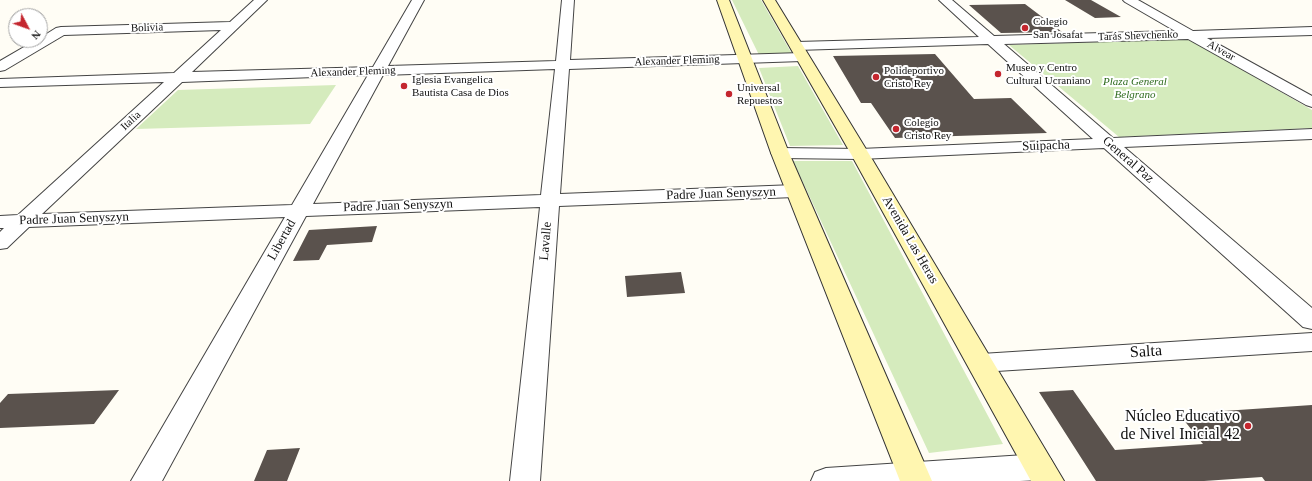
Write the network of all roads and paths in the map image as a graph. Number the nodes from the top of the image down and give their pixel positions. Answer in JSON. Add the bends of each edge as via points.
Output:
{"nodes":[{"id":1,"x":261,"y":0,"type":"edge"},
{"id":2,"x":418,"y":0,"type":"edge"},
{"id":3,"x":568,"y":0,"type":"edge"},
{"id":4,"x":723,"y":0,"type":"edge"},
{"id":5,"x":769,"y":0,"type":"edge"},
{"id":6,"x":945,"y":0,"type":"edge"},
{"id":7,"x":1130,"y":0,"type":"edge"},
{"id":8,"x":233,"y":26,"type":"junction"},
{"id":9,"x":1312,"y":31,"type":"edge"},
{"id":10,"x":1193,"y":35,"type":"junction"},
{"id":11,"x":991,"y":40,"type":"junction"},
{"id":12,"x":799,"y":52,"type":"junction"},
{"id":13,"x":746,"y":59,"type":"junction"},
{"id":14,"x":562,"y":65,"type":"junction"},
{"id":15,"x":0,"y":67,"type":"edge"},
{"id":16,"x":377,"y":71,"type":"junction"},
{"id":17,"x":178,"y":78,"type":"junction"},
{"id":18,"x":0,"y":83,"type":"edge"},
{"id":19,"x":1312,"y":102,"type":"edge"},
{"id":20,"x":1312,"y":134,"type":"edge"},
{"id":21,"x":1110,"y":144,"type":"junction"},
{"id":22,"x":780,"y":153,"type":"junction"},
{"id":23,"x":860,"y":154,"type":"junction"},
{"id":24,"x":795,"y":191,"type":"junction"},
{"id":25,"x":550,"y":201,"type":"junction"},
{"id":26,"x":299,"y":210,"type":"junction"},
{"id":27,"x":24,"y":221,"type":"junction"},
{"id":28,"x":0,"y":222,"type":"edge"},
{"id":29,"x":0,"y":243,"type":"edge"},
{"id":30,"x":1312,"y":320,"type":"edge"},
{"id":31,"x":1312,"y":342,"type":"edge"},
{"id":32,"x":981,"y":363,"type":"junction"},
{"id":33,"x":1044,"y":474,"type":"edge"},
{"id":34,"x":915,"y":478,"type":"edge"},
{"id":35,"x":146,"y":481,"type":"edge"},
{"id":36,"x":525,"y":481,"type":"edge"},
{"id":37,"x":826,"y":481,"type":"edge"}],
"edges":[{"from":1,"to":8,"type":"street","name":"Italia"},
{"from":2,"to":16,"type":"street","name":"Libertad"},
{"from":3,"to":14,"type":"street","name":"Lavalle"},
{"from":4,"to":13,"type":"main road"},
{"from":5,"to":12,"type":"main road","name":"Avenida Las Heras"},
{"from":6,"to":11,"type":"street","name":"General Paz"},
{"from":7,"to":10,"type":"street","name":"Alvear"},
{"from":8,"to":15,"type":"street","name":"Bolivia","via":[[61,31]]},
{"from":8,"to":17,"type":"street","name":"Italia"},
{"from":9,"to":10,"type":"street","name":"Tarás Shevchenko"},
{"from":10,"to":11,"type":"street","name":"Tarás Shevchenko"},
{"from":10,"to":19,"type":"street","name":"Alvear"},
{"from":11,"to":12,"type":"street","name":"Tarás Shevchenko"},
{"from":11,"to":21,"type":"street","name":"General Paz"},
{"from":12,"to":13,"type":"street","name":"Alexander Fleming"},
{"from":12,"to":23,"type":"main road","name":"Avenida Las Heras"},
{"from":13,"to":14,"type":"street","name":"Alexander Fleming"},
{"from":13,"to":22,"type":"main road"},
{"from":14,"to":16,"type":"street","name":"Alexander Fleming"},
{"from":14,"to":25,"type":"street","name":"Lavalle"},
{"from":16,"to":17,"type":"street","name":"Alexander Fleming"},
{"from":16,"to":26,"type":"street","name":"Libertad"},
{"from":17,"to":18,"type":"street","name":"Alexander Fleming"},
{"from":17,"to":27,"type":"street","name":"Italia"},
{"from":20,"to":21,"type":"street","name":"Suipacha"},
{"from":21,"to":23,"type":"street","name":"Suipacha"},
{"from":21,"to":30,"type":"street","name":"General Paz"},
{"from":22,"to":23,"type":"street","name":"Suipacha"},
{"from":22,"to":24,"type":"main road"},
{"from":23,"to":32,"type":"main road","name":"Avenida Las Heras"},
{"from":24,"to":25,"type":"street","name":"Padre Juan Senyszyn"},
{"from":24,"to":34,"type":"main road"},
{"from":25,"to":26,"type":"street","name":"Padre Juan Senyszyn"},
{"from":25,"to":36,"type":"street","name":"Lavalle"},
{"from":26,"to":27,"type":"street","name":"Padre Juan Senyszyn"},
{"from":26,"to":35,"type":"street","name":"Libertad"},
{"from":27,"to":28,"type":"street","name":"Padre Juan Senyszyn"},
{"from":27,"to":29,"type":"street","name":"Italia"},
{"from":31,"to":32,"type":"street","name":"Salta"},
{"from":32,"to":33,"type":"main road","name":"Avenida Las Heras"},
{"from":33,"to":34,"type":"street"},
{"from":34,"to":37,"type":"street"}]}
